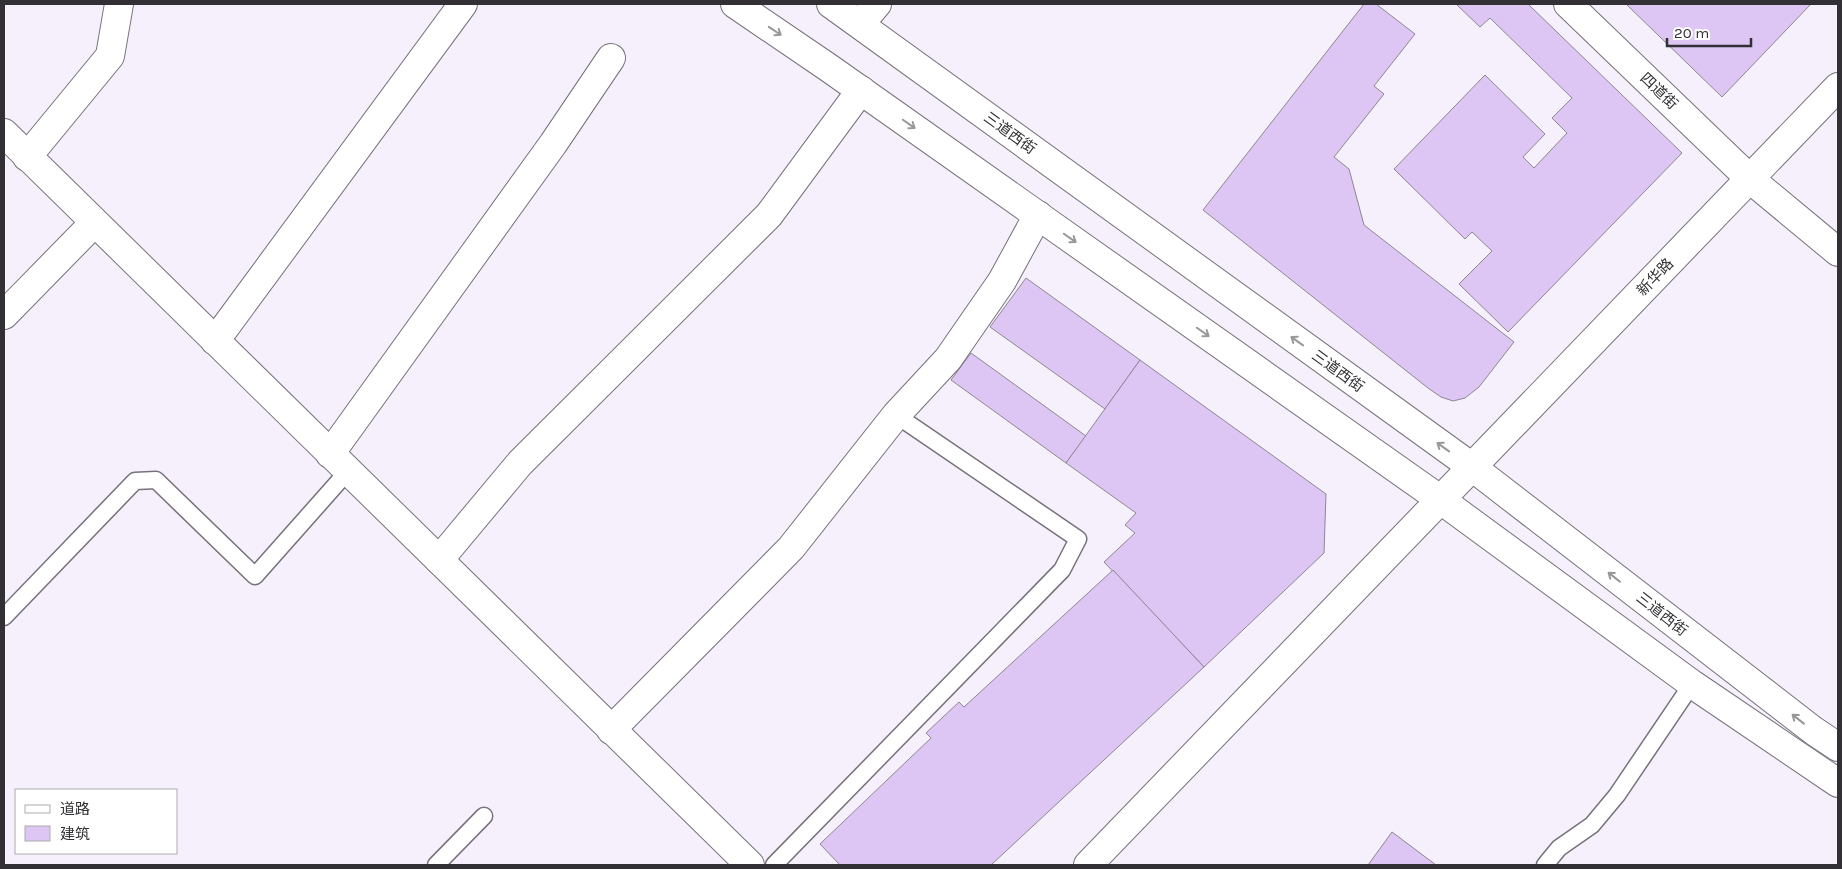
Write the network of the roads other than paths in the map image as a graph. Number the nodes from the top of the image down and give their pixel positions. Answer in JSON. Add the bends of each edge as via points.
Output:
{"nodes":[{"id":1,"x":119,"y":4,"type":"edge"},
{"id":2,"x":463,"y":4,"type":"edge"},
{"id":3,"x":735,"y":4,"type":"edge"},
{"id":4,"x":831,"y":4,"type":"edge"},
{"id":5,"x":1568,"y":4,"type":"edge"},
{"id":6,"x":868,"y":14,"type":"edge"},
{"id":7,"x":611,"y":58,"type":"dead end"},
{"id":8,"x":1838,"y":87,"type":"edge"},
{"id":9,"x":861,"y":90,"type":"junction"},
{"id":10,"x":4,"y":133,"type":"edge"},
{"id":11,"x":27,"y":157,"type":"junction"},
{"id":12,"x":1750,"y":179,"type":"junction"},
{"id":13,"x":1038,"y":215,"type":"junction"},
{"id":14,"x":94,"y":224,"type":"junction"},
{"id":15,"x":1838,"y":252,"type":"edge"},
{"id":16,"x":4,"y":315,"type":"edge"},
{"id":17,"x":215,"y":341,"type":"junction"},
{"id":18,"x":896,"y":415,"type":"junction"},
{"id":19,"x":339,"y":462,"type":"junction"},
{"id":20,"x":1472,"y":468,"type":"junction"},
{"id":21,"x":1441,"y":500,"type":"junction"},
{"id":22,"x":439,"y":560,"type":"junction"},
{"id":23,"x":4,"y":617,"type":"edge"},
{"id":24,"x":1692,"y":684,"type":"junction"},
{"id":25,"x":611,"y":730,"type":"junction"},
{"id":26,"x":1838,"y":747,"type":"edge"},
{"id":27,"x":1838,"y":783,"type":"edge"},
{"id":28,"x":484,"y":816,"type":"dead end"},
{"id":29,"x":436,"y":865,"type":"edge"},
{"id":30,"x":750,"y":865,"type":"edge"},
{"id":31,"x":774,"y":865,"type":"edge"},
{"id":32,"x":1088,"y":865,"type":"edge"},
{"id":33,"x":1545,"y":865,"type":"edge"}],
"edges":[{"from":1,"to":11,"type":"street","via":[[110,56]]},
{"from":2,"to":17,"type":"street"},
{"from":3,"to":9,"type":"street","one_way":true},
{"from":4,"to":6,"type":"street","name":"三道西街"},
{"from":5,"to":12,"type":"street","name":"四道街"},
{"from":20,"to":6,"type":"street","name":"三道西街","one_way":true},
{"from":7,"to":19,"type":"street"},
{"from":8,"to":12,"type":"street","name":"新华路"},
{"from":9,"to":13,"type":"street","one_way":true},
{"from":9,"to":22,"type":"street","via":[[769,215],[520,464]]},
{"from":10,"to":11,"type":"street"},
{"from":11,"to":14,"type":"street"},
{"from":12,"to":15,"type":"street","name":"四道街"},
{"from":12,"to":20,"type":"street","name":"新华路"},
{"from":13,"to":18,"type":"street","via":[[1002,281],[948,359]]},
{"from":13,"to":21,"type":"street","one_way":true},
{"from":14,"to":16,"type":"street"},
{"from":14,"to":17,"type":"street"},
{"from":17,"to":19,"type":"street"},
{"from":18,"to":25,"type":"street","via":[[791,548]]},
{"from":18,"to":31,"type":"lane","via":[[1078,539],[1062,570]]},
{"from":19,"to":22,"type":"street"},
{"from":19,"to":23,"type":"lane","via":[[255,576],[156,480],[135,481]]},
{"from":20,"to":21,"type":"street","name":"新华路"},
{"from":26,"to":20,"type":"street","name":"三道西街","one_way":true},
{"from":21,"to":24,"type":"street"},
{"from":21,"to":32,"type":"street","name":"新华路"},
{"from":22,"to":25,"type":"street"},
{"from":24,"to":27,"type":"street"},
{"from":24,"to":33,"type":"lane","via":[[1617,795],[1592,825],[1559,848]]},
{"from":25,"to":30,"type":"street"},
{"from":28,"to":29,"type":"lane"}]}
